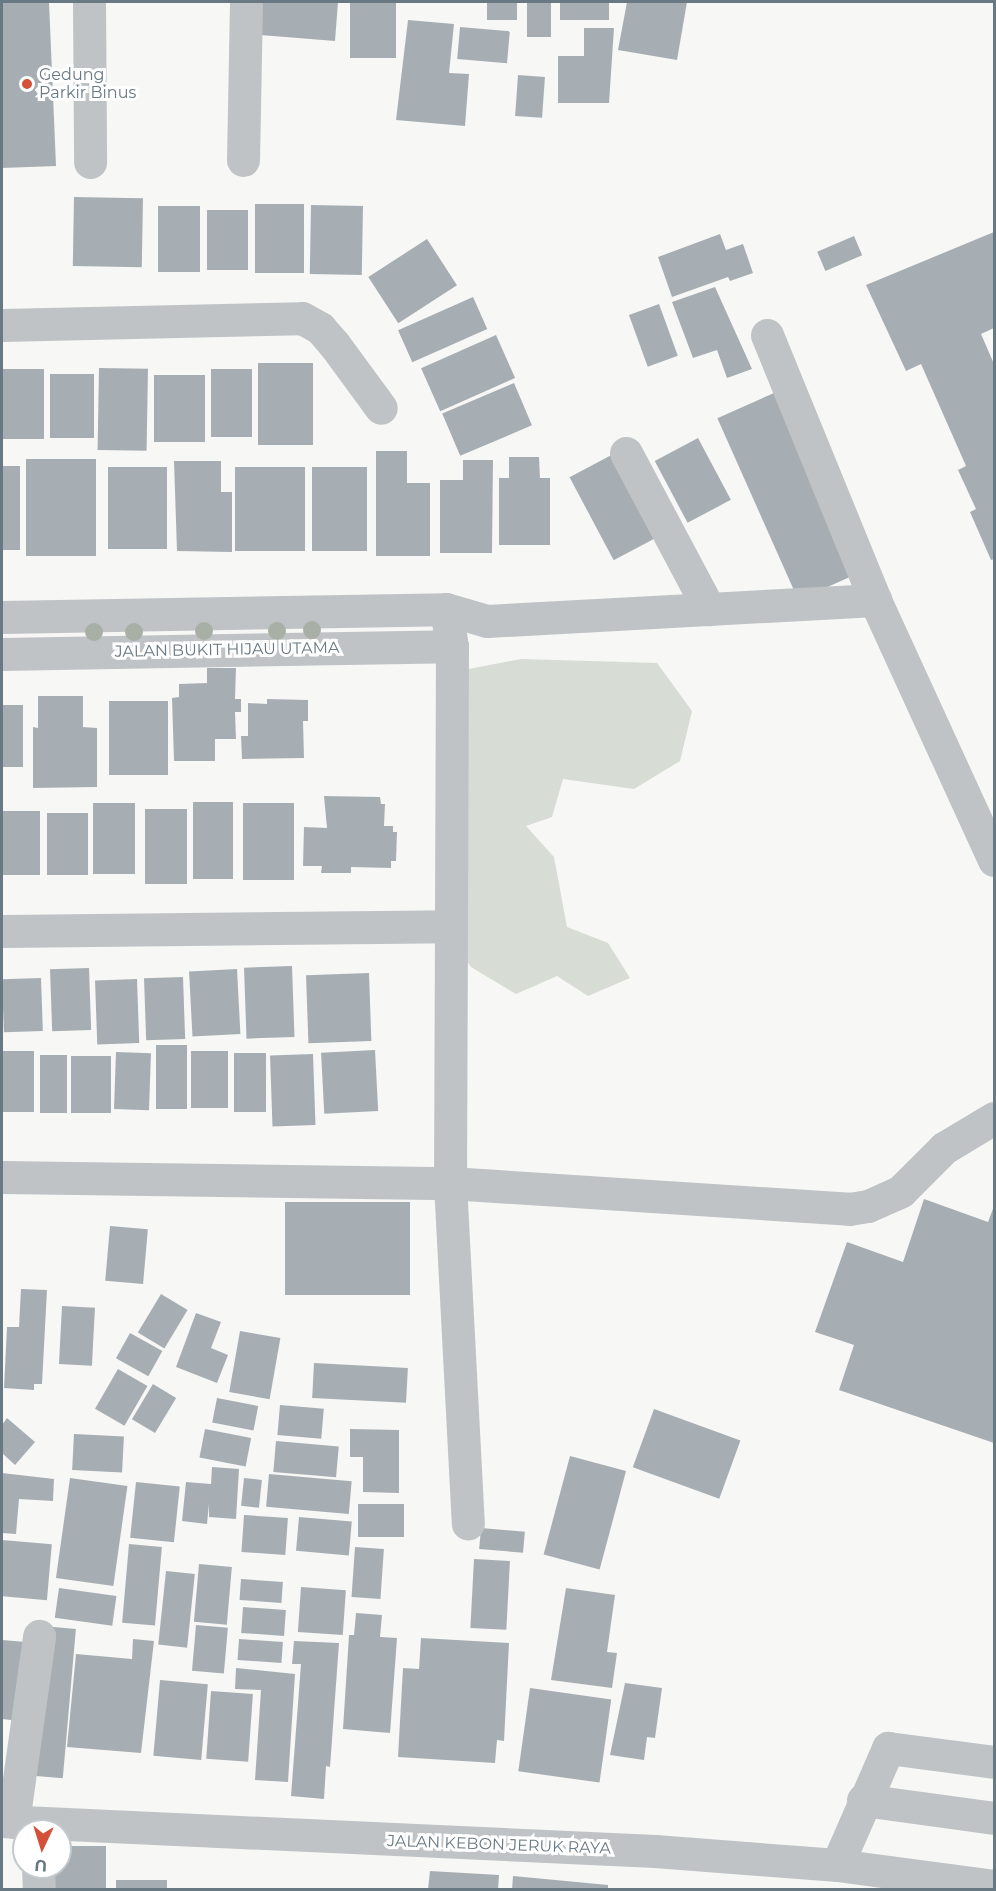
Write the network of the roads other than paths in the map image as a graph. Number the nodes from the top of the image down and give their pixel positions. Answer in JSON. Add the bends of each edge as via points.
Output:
{"nodes":[{"id":1,"x":89,"y":2,"type":"edge"},
{"id":2,"x":246,"y":2,"type":"edge"},
{"id":3,"x":243,"y":160,"type":"dead end"},
{"id":4,"x":90,"y":162,"type":"dead end"},
{"id":5,"x":2,"y":325,"type":"edge"},
{"id":6,"x":767,"y":334,"type":"dead end"},
{"id":7,"x":381,"y":408,"type":"dead end"},
{"id":8,"x":626,"y":453,"type":"dead end"},
{"id":9,"x":875,"y":600,"type":"junction"},
{"id":10,"x":446,"y":609,"type":"junction"},
{"id":11,"x":709,"y":609,"type":"junction"},
{"id":12,"x":2,"y":617,"type":"edge"},
{"id":13,"x":487,"y":621,"type":"junction"},
{"id":14,"x":452,"y":646,"type":"junction"},
{"id":15,"x":2,"y":654,"type":"edge"},
{"id":16,"x":994,"y":861,"type":"edge"},
{"id":17,"x":451,"y":926,"type":"junction"},
{"id":18,"x":2,"y":931,"type":"edge"},
{"id":19,"x":994,"y":1118,"type":"edge"},
{"id":20,"x":2,"y":1177,"type":"edge"},
{"id":21,"x":450,"y":1183,"type":"junction"},
{"id":22,"x":468,"y":1524,"type":"dead end"},
{"id":23,"x":39,"y":1635,"type":"dead end"},
{"id":24,"x":994,"y":1762,"type":"edge"},
{"id":25,"x":863,"y":1800,"type":"junction"},
{"id":26,"x":994,"y":1818,"type":"edge"},
{"id":27,"x":23,"y":1819,"type":"edge"},
{"id":28,"x":72,"y":1827,"type":"edge"},
{"id":29,"x":837,"y":1865,"type":"junction"},
{"id":30,"x":994,"y":1886,"type":"edge"}],
"edges":[{"from":1,"to":4,"type":"street"},
{"from":2,"to":3,"type":"street"},
{"from":5,"to":7,"type":"street","via":[[302,318],[320,328]]},
{"from":6,"to":9,"type":"street"},
{"from":8,"to":11,"type":"street"},
{"from":9,"to":11,"type":"street"},
{"from":9,"to":16,"type":"street"},
{"from":10,"to":12,"type":"street"},
{"from":10,"to":13,"type":"street"},
{"from":10,"to":14,"type":"street"},
{"from":11,"to":13,"type":"street"},
{"from":13,"to":14,"type":"street"},
{"from":14,"to":15,"type":"street","name":"JALAN BUKIT HIJAU UTAMA"},
{"from":14,"to":17,"type":"street"},
{"from":17,"to":18,"type":"street"},
{"from":17,"to":21,"type":"street"},
{"from":19,"to":21,"type":"street","via":[[944,1148],[901,1191],[868,1206],[849,1209]]},
{"from":20,"to":21,"type":"street"},
{"from":21,"to":22,"type":"street"},
{"from":23,"to":27,"type":"street"},
{"from":24,"to":25,"type":"street","via":[[888,1748]]},
{"from":25,"to":26,"type":"street"},
{"from":25,"to":29,"type":"street"},
{"from":28,"to":29,"type":"street","name":"JALAN KEBON JERUK RAYA","via":[[644,1851]]},
{"from":29,"to":30,"type":"street","name":"JALAN KEBON JERUK RAYA"}]}
